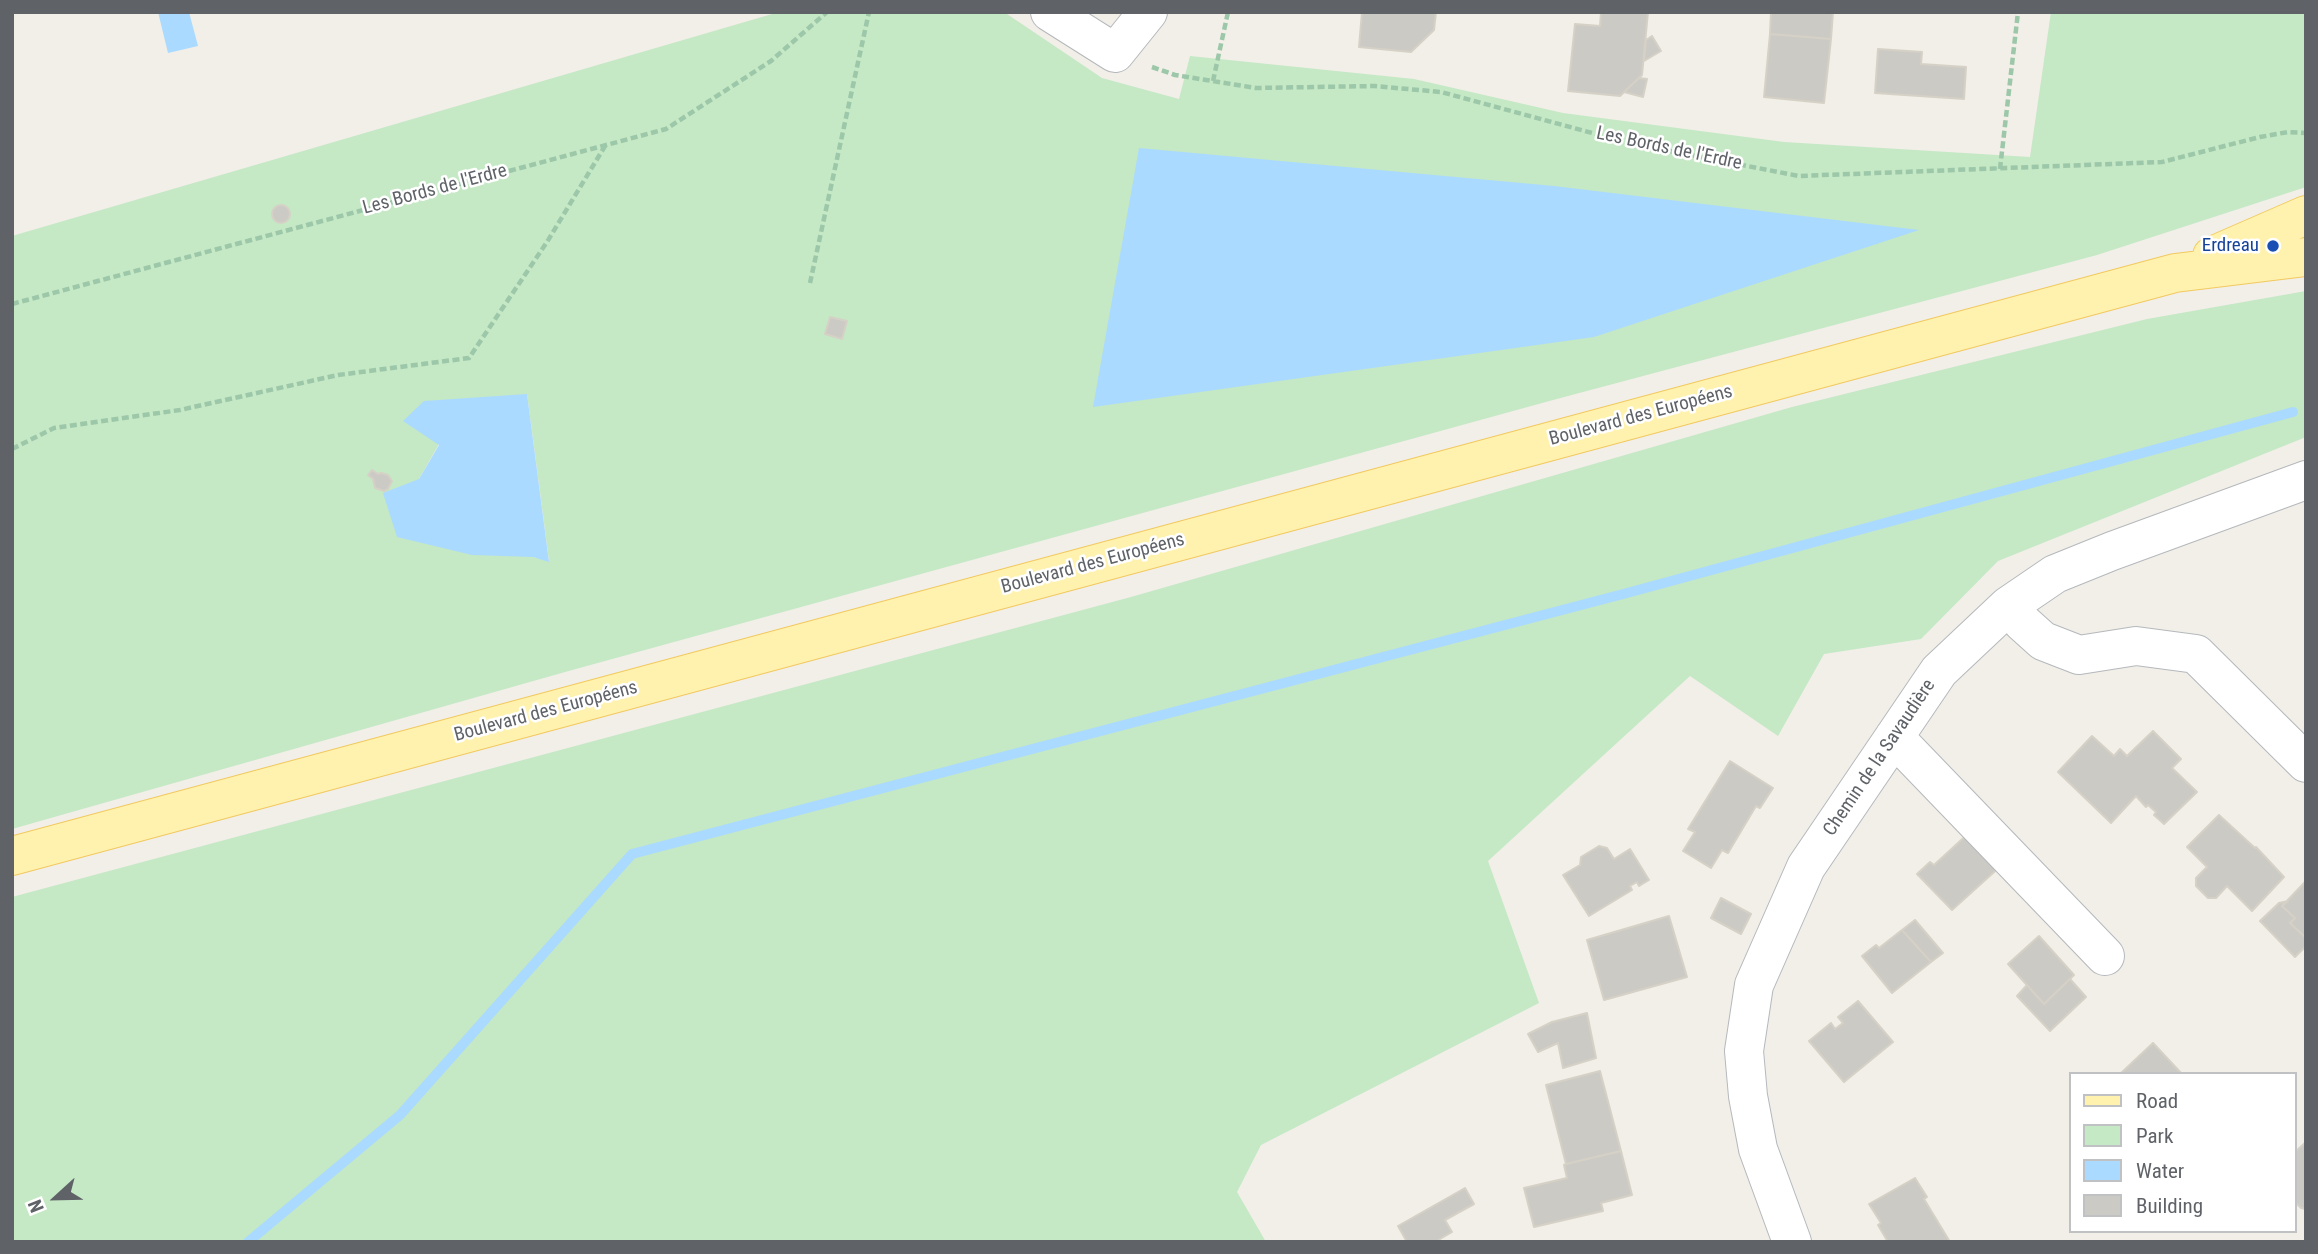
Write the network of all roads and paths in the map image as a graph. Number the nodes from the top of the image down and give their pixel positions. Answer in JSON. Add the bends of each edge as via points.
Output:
{"nodes":[{"id":1,"x":827,"y":12,"type":"edge"},
{"id":2,"x":869,"y":12,"type":"edge"},
{"id":3,"x":1050,"y":12,"type":"edge"},
{"id":4,"x":1148,"y":12,"type":"edge"},
{"id":5,"x":1228,"y":12,"type":"edge"},
{"id":6,"x":2018,"y":12,"type":"edge"},
{"id":7,"x":1115,"y":53,"type":"junction"},
{"id":8,"x":1213,"y":81,"type":"junction"},
{"id":9,"x":2306,"y":133,"type":"edge"},
{"id":10,"x":606,"y":145,"type":"junction"},
{"id":11,"x":2000,"y":169,"type":"junction"},
{"id":12,"x":2306,"y":215,"type":"edge"},
{"id":13,"x":2306,"y":237,"type":"edge"},
{"id":14,"x":2306,"y":257,"type":"edge"},
{"id":15,"x":2175,"y":272,"type":"junction"},
{"id":16,"x":810,"y":283,"type":"dead end"},
{"id":17,"x":12,"y":304,"type":"edge"},
{"id":18,"x":12,"y":449,"type":"edge"},
{"id":19,"x":2306,"y":480,"type":"edge"},
{"id":20,"x":2008,"y":606,"type":"junction"},
{"id":21,"x":1895,"y":737,"type":"junction"},
{"id":22,"x":2306,"y":763,"type":"edge"},
{"id":23,"x":12,"y":856,"type":"edge"},
{"id":24,"x":2105,"y":956,"type":"dead end"},
{"id":25,"x":1792,"y":1242,"type":"edge"}],
"edges":[{"from":1,"to":10,"type":"path","name":"Les Bords de l'Erdre","via":[[771,61],[666,129]]},
{"from":2,"to":16,"type":"path"},
{"from":3,"to":7,"type":"street"},
{"from":4,"to":7,"type":"street"},
{"from":5,"to":8,"type":"path"},
{"from":6,"to":11,"type":"path"},
{"from":7,"to":8,"type":"path","name":"Les Bords de l'Erdre","via":[[1175,75]]},
{"from":8,"to":11,"type":"path","name":"Les Bords de l'Erdre","via":[[1256,88],[1374,86],[1441,92],[1629,143],[1799,176]]},
{"from":9,"to":11,"type":"path","name":"Les Bords de l'Erdre","via":[[2270,135],[2162,162]]},
{"from":10,"to":17,"type":"path","name":"Les Bords de l'Erdre"},
{"from":10,"to":18,"type":"path","via":[[469,358],[338,375],[180,410],[54,428]]},
{"from":12,"to":15,"type":"main road","name":"Boulevard des Européens"},
{"from":13,"to":15,"type":"street"},
{"from":14,"to":15,"type":"main road","name":"Boulevard des Européens"},
{"from":15,"to":23,"type":"main road","name":"Boulevard des Européens"},
{"from":19,"to":20,"type":"street","name":"Chemin de la Savaudière","via":[[2055,574]]},
{"from":20,"to":21,"type":"street","name":"Chemin de la Savaudière","via":[[1939,671]]},
{"from":20,"to":22,"type":"street","via":[[2043,641],[2079,655],[2136,646],[2196,654]]},
{"from":21,"to":24,"type":"street"},
{"from":21,"to":25,"type":"street","name":"Chemin de la Savaudière","via":[[1806,867],[1754,985],[1744,1051],[1748,1096],[1758,1149]]}]}
